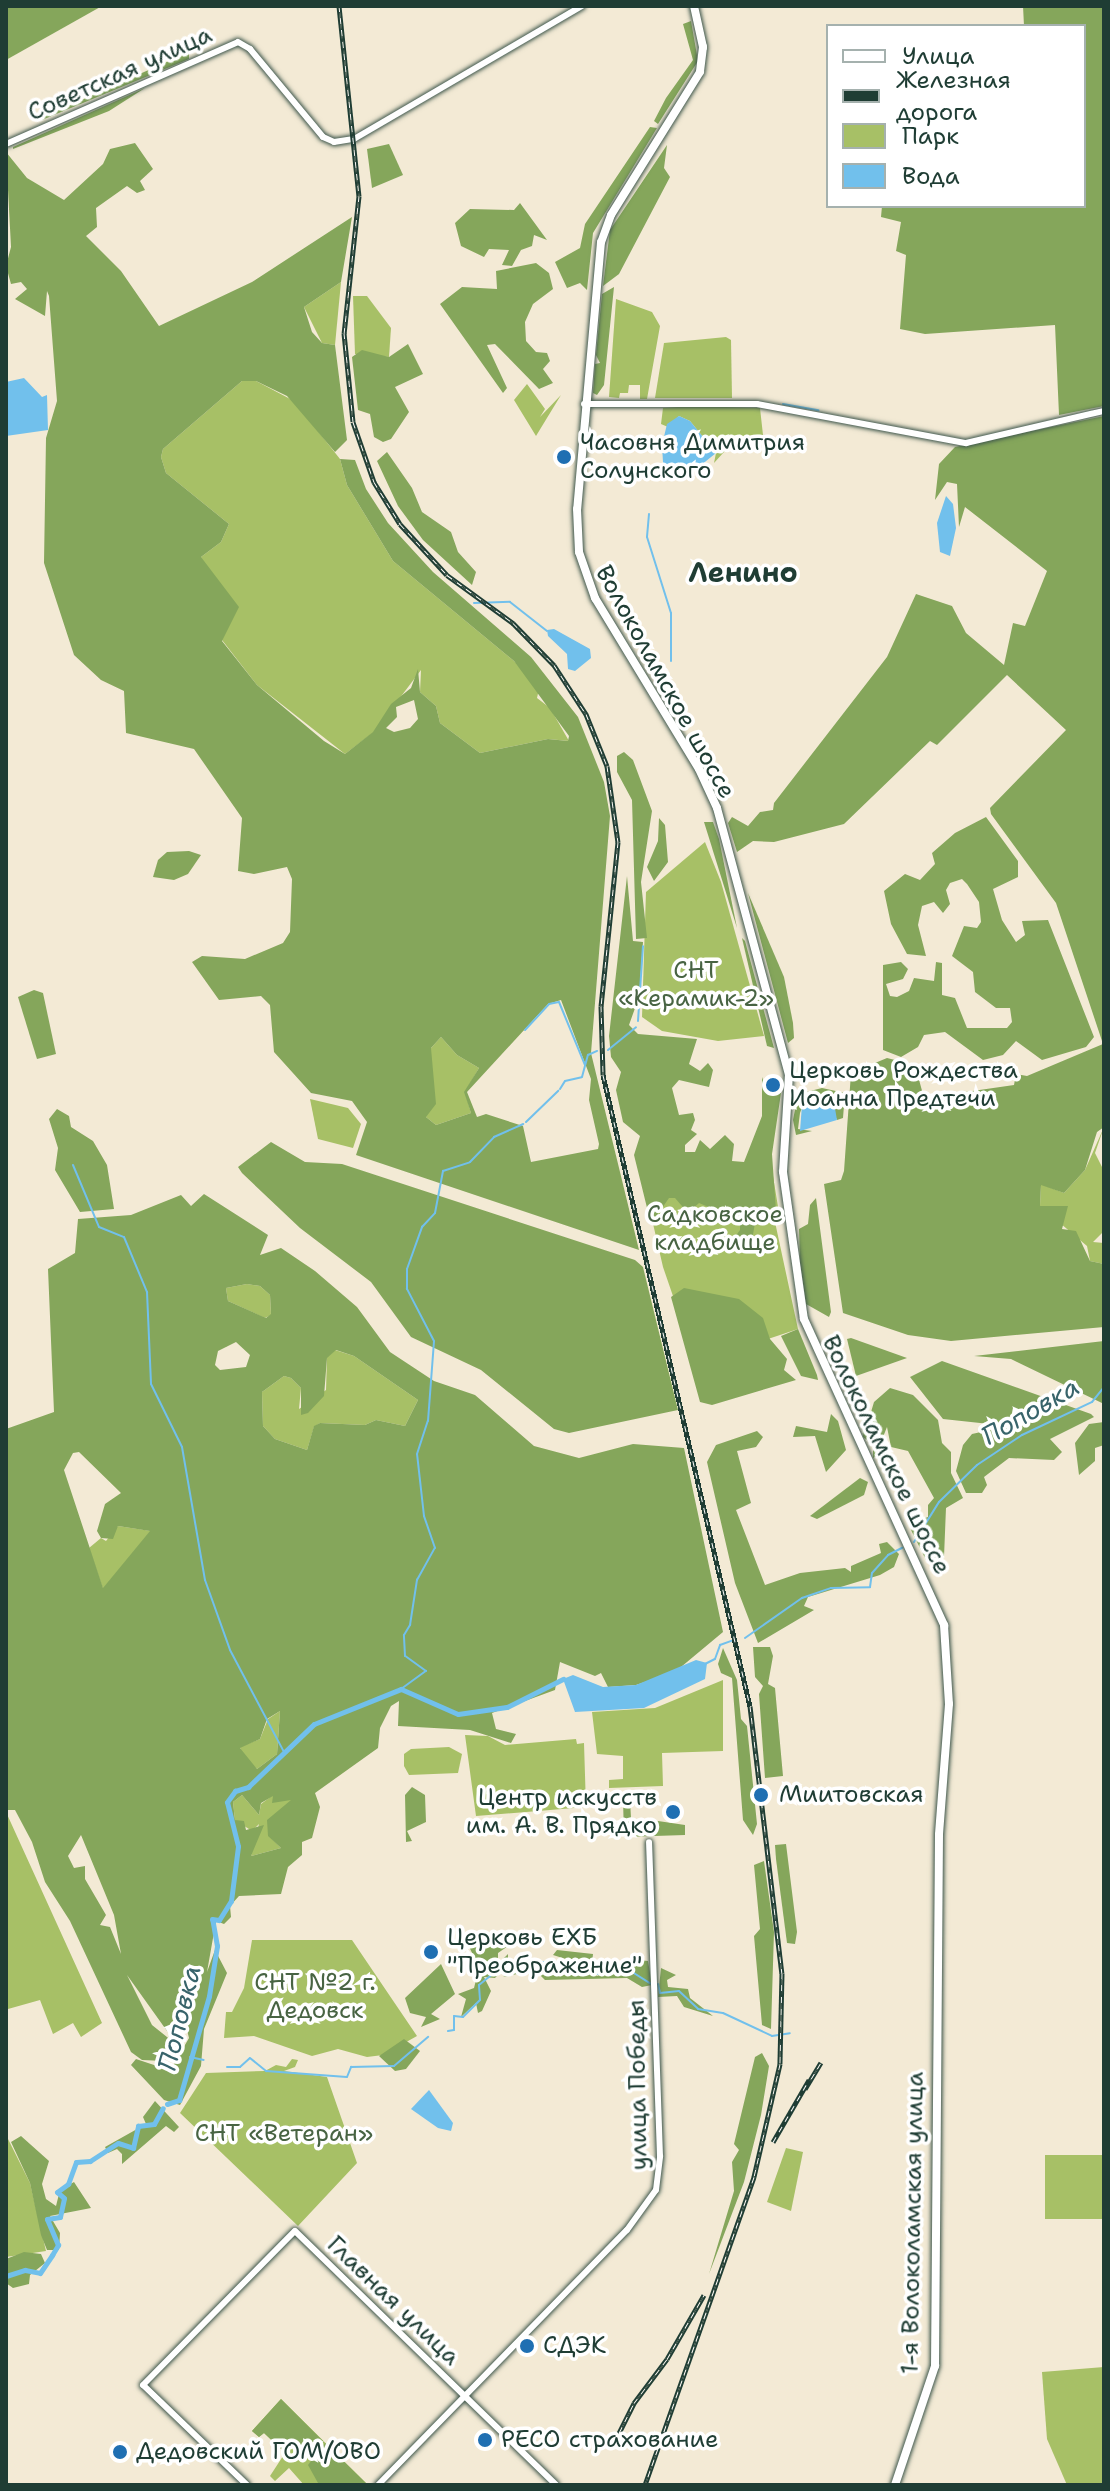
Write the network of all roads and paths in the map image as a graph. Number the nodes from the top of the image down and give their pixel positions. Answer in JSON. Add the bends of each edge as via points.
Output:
{"nodes":[{"id":1,"x":582,"y":6,"type":"edge"},
{"id":2,"x":692,"y":6,"type":"edge"},
{"id":3,"x":6,"y":144,"type":"edge"},
{"id":4,"x":586,"y":404,"type":"junction"},
{"id":5,"x":1104,"y":411,"type":"edge"},
{"id":6,"x":649,"y":1842,"type":"dead end"},
{"id":7,"x":935,"y":2053,"type":"joint"},
{"id":8,"x":465,"y":2396,"type":"junction"},
{"id":9,"x":247,"y":2485,"type":"edge"},
{"id":10,"x":378,"y":2485,"type":"edge"},
{"id":11,"x":556,"y":2485,"type":"edge"},
{"id":12,"x":893,"y":2485,"type":"edge"}],
"edges":[{"from":1,"to":3,"type":"street","name":"Советская улица","via":[[349,140],[323,137],[250,49],[238,42]]},
{"from":2,"to":4,"type":"main road","name":"Волоколамское шоссе","via":[[697,71],[609,213],[598,255]]},
{"from":4,"to":5,"type":"street","via":[[757,404],[966,443]]},
{"from":4,"to":7,"type":"main road","name":"Волоколамское шоссе","via":[[574,509],[580,572],[713,808],[785,1075],[780,1172],[801,1321],[841,1418],[939,1618],[946,1704],[937,1808]]},
{"from":6,"to":8,"type":"street","name":"улица Победы","via":[[660,2156],[656,2190],[627,2230]]},
{"from":7,"to":12,"type":"main road","name":"1-я Волоколамская улица","via":[[931,2373]]},
{"from":8,"to":9,"type":"street","name":"Главная улица","via":[[295,2231],[143,2385]]},
{"from":8,"to":10,"type":"street","name":"улица Победы"},
{"from":8,"to":11,"type":"street","name":"Главная улица"}]}
